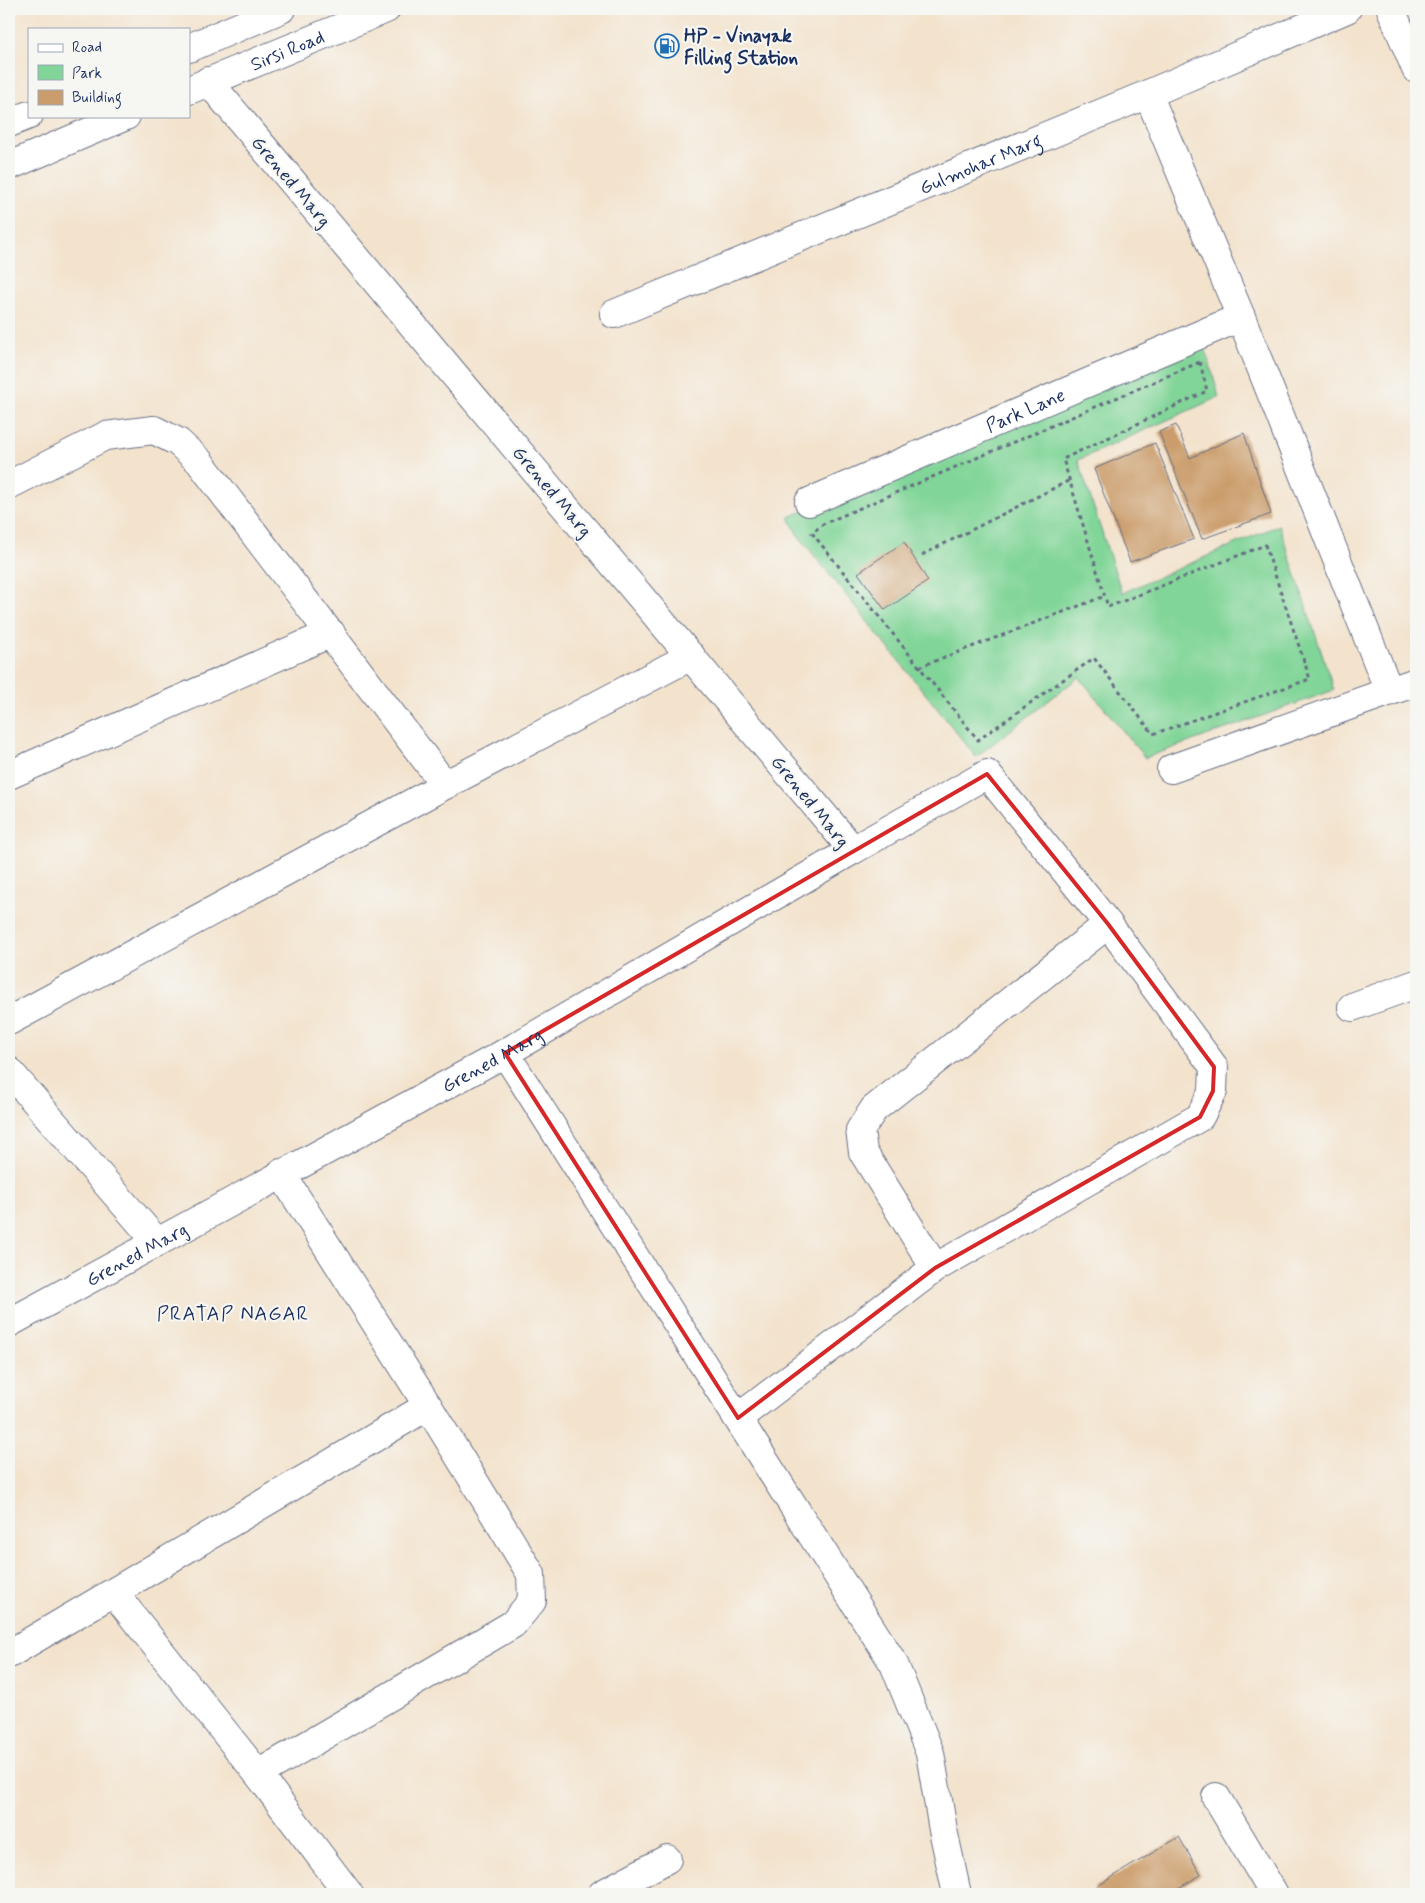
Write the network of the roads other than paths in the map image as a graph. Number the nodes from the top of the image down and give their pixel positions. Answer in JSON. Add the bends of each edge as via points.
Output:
{"nodes":[{"id":1,"x":281,"y":9,"type":"edge"},
{"id":2,"x":386,"y":9,"type":"edge"},
{"id":3,"x":1347,"y":9,"type":"edge"},
{"id":4,"x":1391,"y":9,"type":"edge"},
{"id":5,"x":190,"y":48,"type":"edge"},
{"id":6,"x":1416,"y":69,"type":"edge"},
{"id":7,"x":198,"y":85,"type":"edge"},
{"id":8,"x":1148,"y":94,"type":"junction"},
{"id":9,"x":28,"y":115,"type":"edge"},
{"id":10,"x":121,"y":118,"type":"edge"},
{"id":11,"x":9,"y":123,"type":"edge"},
{"id":12,"x":9,"y":166,"type":"edge"},
{"id":13,"x":614,"y":314,"type":"dead end"},
{"id":14,"x":1241,"y":317,"type":"junction"},
{"id":15,"x":9,"y":485,"type":"edge"},
{"id":16,"x":809,"y":502,"type":"dead end"},
{"id":17,"x":331,"y":634,"type":"junction"},
{"id":18,"x":691,"y":656,"type":"junction"},
{"id":19,"x":1416,"y":682,"type":"edge"},
{"id":20,"x":1388,"y":691,"type":"junction"},
{"id":21,"x":1171,"y":769,"type":"dead end"},
{"id":22,"x":9,"y":776,"type":"edge"},
{"id":23,"x":445,"y":785,"type":"junction"},
{"id":24,"x":853,"y":850,"type":"junction"},
{"id":25,"x":1108,"y":924,"type":"junction"},
{"id":26,"x":1416,"y":984,"type":"edge"},
{"id":27,"x":1352,"y":1006,"type":"dead end"},
{"id":28,"x":9,"y":1021,"type":"edge"},
{"id":29,"x":505,"y":1053,"type":"junction"},
{"id":30,"x":9,"y":1071,"type":"edge"},
{"id":31,"x":281,"y":1174,"type":"junction"},
{"id":32,"x":157,"y":1242,"type":"junction"},
{"id":33,"x":935,"y":1268,"type":"junction"},
{"id":34,"x":9,"y":1323,"type":"edge"},
{"id":35,"x":428,"y":1406,"type":"junction"},
{"id":36,"x":738,"y":1418,"type":"junction"},
{"id":37,"x":114,"y":1593,"type":"junction"},
{"id":38,"x":9,"y":1654,"type":"edge"},
{"id":39,"x":258,"y":1774,"type":"junction"},
{"id":40,"x":1216,"y":1797,"type":"dead end"},
{"id":41,"x":667,"y":1859,"type":"dead end"},
{"id":42,"x":349,"y":1894,"type":"edge"},
{"id":43,"x":602,"y":1894,"type":"edge"},
{"id":44,"x":957,"y":1894,"type":"edge"},
{"id":45,"x":1274,"y":1894,"type":"edge"}],
"edges":[{"from":1,"to":5,"type":"street","name":"Sirsi Road"},
{"from":2,"to":7,"type":"street","name":"Sirsi Road"},
{"from":3,"to":8,"type":"street","name":"Gulmohar Marg"},
{"from":4,"to":6,"type":"street"},
{"from":7,"to":18,"type":"street","name":"Grened Marg"},
{"from":8,"to":13,"type":"street","name":"Gulmohar Marg"},
{"from":8,"to":14,"type":"street"},
{"from":9,"to":11,"type":"street"},
{"from":10,"to":12,"type":"street"},
{"from":14,"to":16,"type":"street","name":"Park Lane"},
{"from":14,"to":20,"type":"street"},
{"from":15,"to":17,"type":"street","via":[[105,436],[154,430],[178,442],[199,461]]},
{"from":17,"to":22,"type":"street"},
{"from":17,"to":23,"type":"street"},
{"from":18,"to":23,"type":"street"},
{"from":18,"to":24,"type":"street","name":"Grened Marg"},
{"from":19,"to":20,"type":"street"},
{"from":20,"to":21,"type":"street"},
{"from":23,"to":28,"type":"street"},
{"from":24,"to":25,"type":"street","via":[[987,774]]},
{"from":24,"to":29,"type":"street","name":"Grened Marg"},
{"from":25,"to":33,"type":"street","via":[[874,1109],[860,1130],[862,1152]]},
{"from":25,"to":33,"type":"street","via":[[1214,1067],[1213,1091],[1200,1117]]},
{"from":26,"to":27,"type":"street"},
{"from":29,"to":31,"type":"street","name":"Grened Marg"},
{"from":29,"to":36,"type":"street"},
{"from":30,"to":32,"type":"street"},
{"from":31,"to":32,"type":"street","name":"Grened Marg"},
{"from":31,"to":35,"type":"street"},
{"from":32,"to":34,"type":"street","name":"Grened Marg"},
{"from":33,"to":36,"type":"street"},
{"from":35,"to":37,"type":"street"},
{"from":35,"to":39,"type":"street","via":[[530,1574],[532,1601],[513,1624]]},
{"from":36,"to":44,"type":"street","via":[[894,1664],[930,1753]]},
{"from":37,"to":38,"type":"street"},
{"from":37,"to":39,"type":"street"},
{"from":39,"to":42,"type":"street"},
{"from":40,"to":45,"type":"street"},
{"from":41,"to":43,"type":"street"}]}
